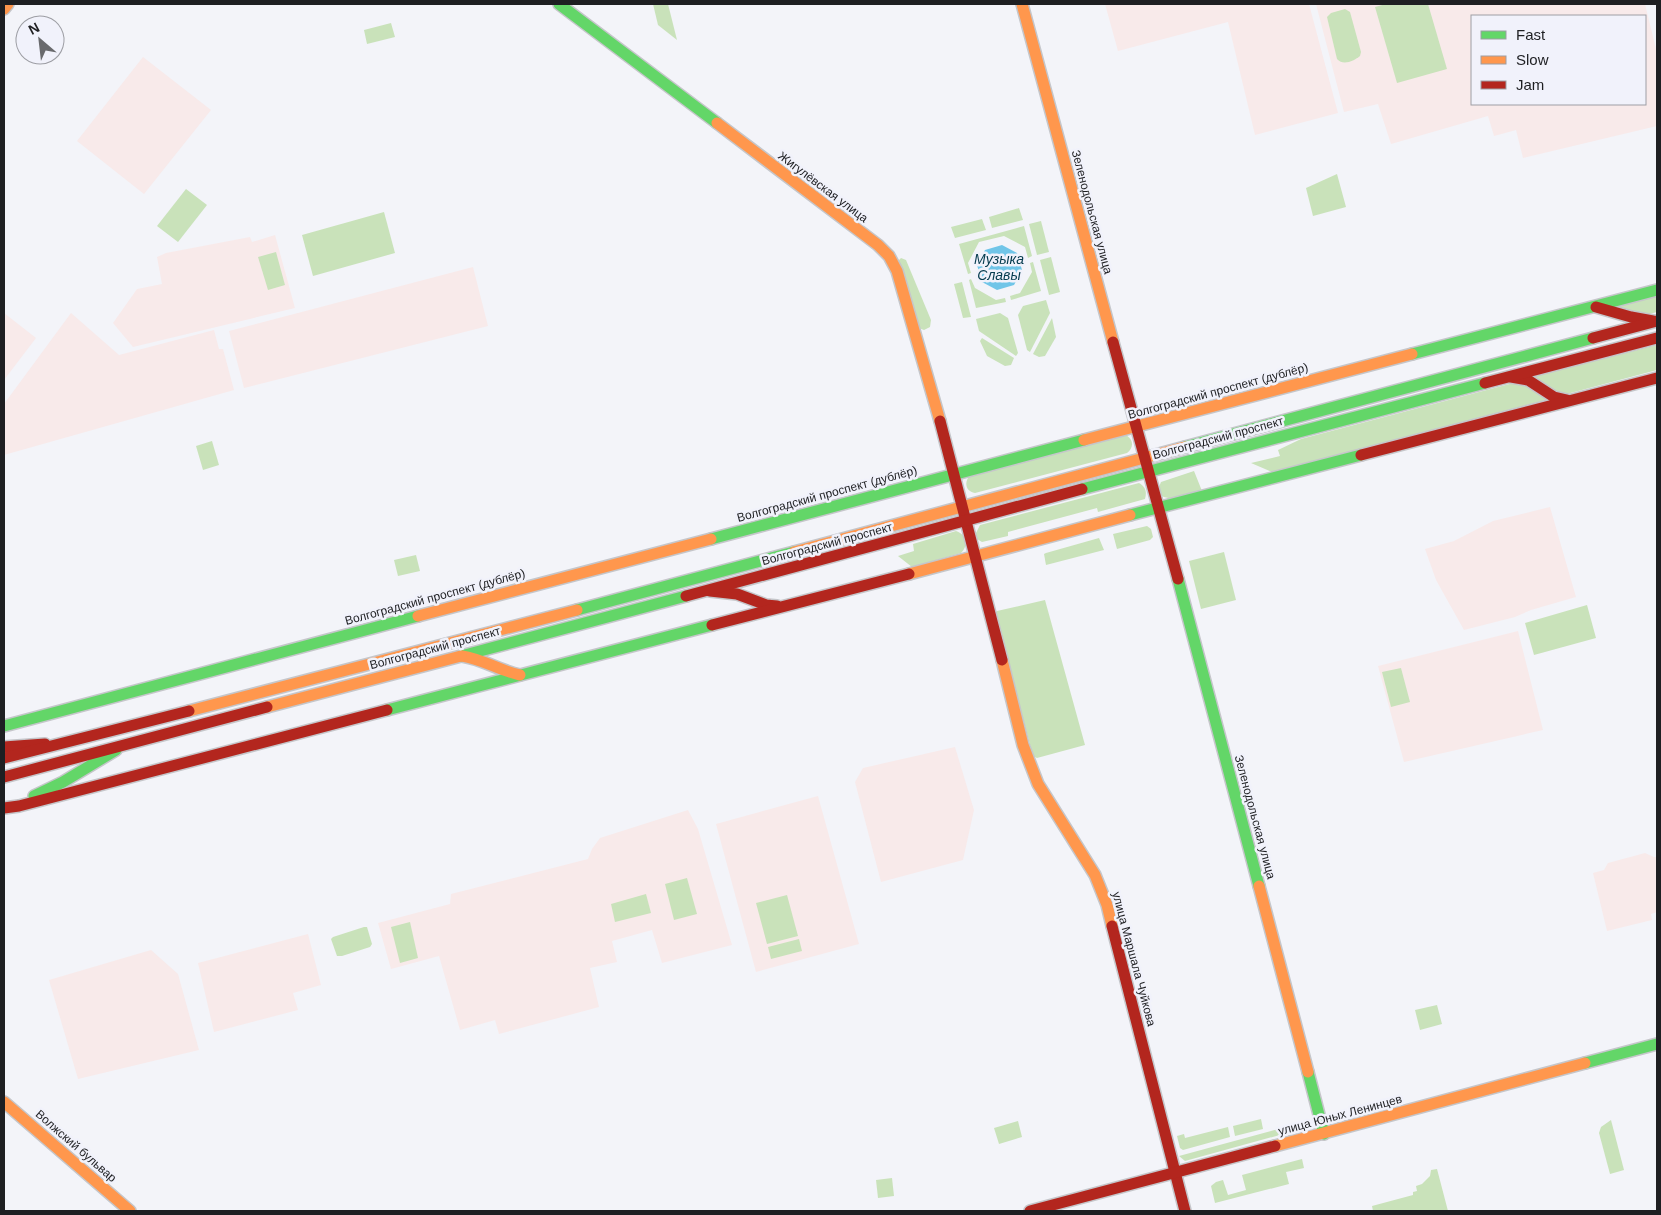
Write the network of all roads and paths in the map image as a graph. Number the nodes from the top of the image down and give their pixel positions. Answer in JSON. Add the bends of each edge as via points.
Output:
{"nodes":[{"id":1,"x":8,"y":4,"type":"edge"},
{"id":2,"x":560,"y":4,"type":"edge"},
{"id":3,"x":1022,"y":4,"type":"edge"},
{"id":4,"x":4,"y":9,"type":"edge"},
{"id":5,"x":1657,"y":290,"type":"edge"},
{"id":6,"x":1594,"y":307,"type":"junction"},
{"id":7,"x":1657,"y":321,"type":"edge"},
{"id":8,"x":1657,"y":338,"type":"edge"},
{"id":9,"x":1509,"y":377,"type":"junction"},
{"id":10,"x":1657,"y":378,"type":"edge"},
{"id":11,"x":1571,"y":400,"type":"junction"},
{"id":12,"x":1137,"y":426,"type":"junction"},
{"id":13,"x":1146,"y":457,"type":"junction"},
{"id":14,"x":1149,"y":470,"type":"junction"},
{"id":15,"x":954,"y":474,"type":"junction"},
{"id":16,"x":963,"y":507,"type":"junction"},
{"id":17,"x":1159,"y":507,"type":"junction"},
{"id":18,"x":967,"y":521,"type":"junction"},
{"id":19,"x":976,"y":555,"type":"junction"},
{"id":20,"x":701,"y":592,"type":"junction"},
{"id":21,"x":784,"y":607,"type":"junction"},
{"id":22,"x":458,"y":656,"type":"junction"},
{"id":23,"x":521,"y":675,"type":"junction"},
{"id":24,"x":4,"y":726,"type":"edge"},
{"id":25,"x":64,"y":743,"type":"junction"},
{"id":26,"x":125,"y":744,"type":"junction"},
{"id":27,"x":4,"y":746,"type":"edge"},
{"id":28,"x":4,"y":758,"type":"edge"},
{"id":29,"x":4,"y":777,"type":"edge"},
{"id":30,"x":7,"y":807,"type":"edge"},
{"id":31,"x":1657,"y":1044,"type":"edge"},
{"id":32,"x":4,"y":1102,"type":"edge"},
{"id":33,"x":1324,"y":1134,"type":"junction"},
{"id":34,"x":1176,"y":1173,"type":"junction"},
{"id":35,"x":130,"y":1211,"type":"edge"},
{"id":36,"x":1030,"y":1211,"type":"edge"},
{"id":37,"x":1186,"y":1211,"type":"edge"}],
"edges":[{"from":1,"to":4,"type":"street"},
{"from":2,"to":15,"type":"street","name":"Жигулёвская улица","via":[[889,256],[897,271]]},
{"from":3,"to":12,"type":"street","name":"Зеленодольская улица"},
{"from":5,"to":6,"type":"street","name":"Волгоградский проспект (дублёр)"},
{"from":6,"to":7,"type":"street","via":[[1635,319]]},
{"from":6,"to":12,"type":"street","name":"Волгоградский проспект (дублёр)"},
{"from":7,"to":13,"type":"street","name":"Волгоградский проспект"},
{"from":8,"to":9,"type":"street","name":"Волгоградский проспект"},
{"from":9,"to":11,"type":"street","via":[[1528,380],[1554,397]]},
{"from":9,"to":14,"type":"street","name":"Волгоградский проспект"},
{"from":10,"to":11,"type":"street"},
{"from":11,"to":17,"type":"street"},
{"from":12,"to":13,"type":"street","name":"Зеленодольская улица"},
{"from":12,"to":15,"type":"street","name":"Волгоградский проспект (дублёр)"},
{"from":13,"to":14,"type":"street","name":"Зеленодольская улица"},
{"from":13,"to":16,"type":"street","name":"Волгоградский проспект"},
{"from":14,"to":17,"type":"street","name":"Зеленодольская улица"},
{"from":14,"to":18,"type":"street","name":"Волгоградский проспект"},
{"from":15,"to":16,"type":"street","name":"Жигулёвская улица"},
{"from":15,"to":24,"type":"street","name":"Волгоградский проспект (дублёр)"},
{"from":16,"to":18,"type":"street","name":"Жигулёвская улица"},
{"from":16,"to":25,"type":"street","name":"Волгоградский проспект"},
{"from":17,"to":19,"type":"street"},
{"from":17,"to":33,"type":"street","name":"Зеленодольская улица"},
{"from":18,"to":19,"type":"street","name":"улица Маршала Чуйкова"},
{"from":18,"to":20,"type":"street","name":"Волгоградский проспект"},
{"from":19,"to":21,"type":"street"},
{"from":19,"to":34,"type":"street","name":"улица Маршала Чуйкова","via":[[1031,769],[1095,875],[1107,905]]},
{"from":20,"to":21,"type":"street","via":[[722,591],[766,605]]},
{"from":20,"to":22,"type":"street","name":"Волгоградский проспект"},
{"from":21,"to":23,"type":"street"},
{"from":22,"to":23,"type":"street","via":[[474,657]]},
{"from":22,"to":26,"type":"street","name":"Волгоградский проспект"},
{"from":23,"to":30,"type":"street"},
{"from":25,"to":27,"type":"street"},
{"from":25,"to":28,"type":"street","name":"Волгоградский проспект"},
{"from":26,"to":29,"type":"street","name":"Волгоградский проспект"},
{"from":26,"to":30,"type":"street","via":[[63,782]]},
{"from":31,"to":33,"type":"street","name":"улица Юных Ленинцев"},
{"from":32,"to":35,"type":"street","name":"Волжский бульвар"},
{"from":33,"to":34,"type":"street","name":"улица Юных Ленинцев"},
{"from":34,"to":36,"type":"street","name":"улица Юных Ленинцев"},
{"from":34,"to":37,"type":"street","name":"улица Маршала Чуйкова"}]}
